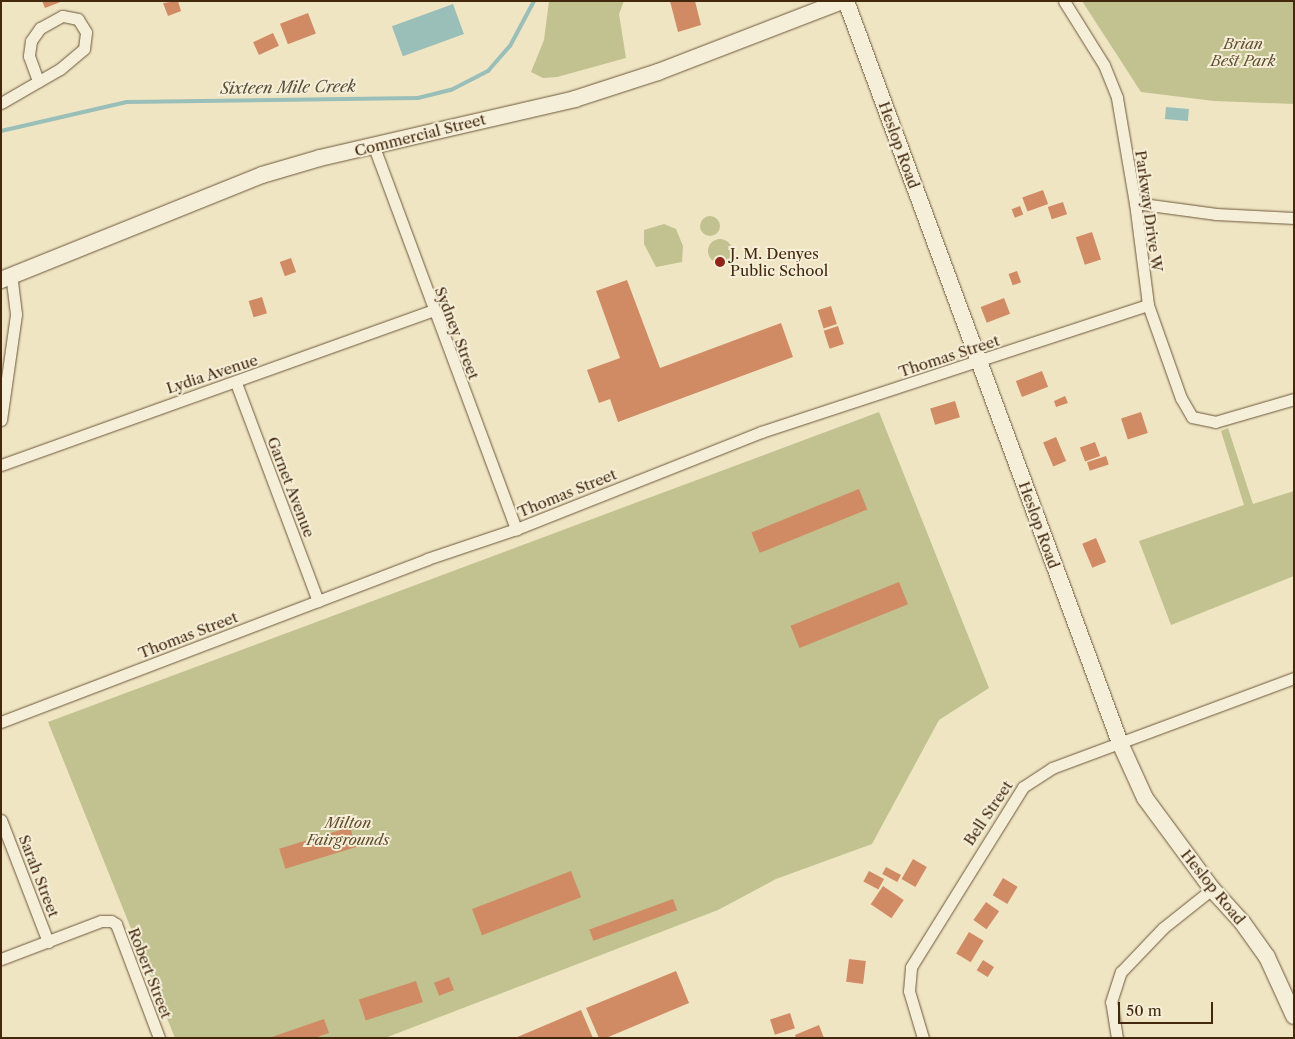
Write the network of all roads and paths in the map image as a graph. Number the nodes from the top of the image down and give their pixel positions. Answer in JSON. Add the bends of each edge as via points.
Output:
{"nodes":[{"id":1,"x":844,"y":1,"type":"edge"},
{"id":2,"x":1064,"y":1,"type":"edge"},
{"id":3,"x":38,"y":81,"type":"junction"},
{"id":4,"x":1,"y":103,"type":"edge"},
{"id":5,"x":374,"y":147,"type":"junction"},
{"id":6,"x":1135,"y":203,"type":"junction"},
{"id":7,"x":1294,"y":218,"type":"edge"},
{"id":8,"x":6,"y":278,"type":"edge"},
{"id":9,"x":1148,"y":305,"type":"junction"},
{"id":10,"x":432,"y":311,"type":"junction"},
{"id":11,"x":979,"y":363,"type":"junction"},
{"id":12,"x":236,"y":383,"type":"junction"},
{"id":13,"x":1294,"y":399,"type":"edge"},
{"id":14,"x":1,"y":420,"type":"edge"},
{"id":15,"x":1,"y":465,"type":"edge"},
{"id":16,"x":516,"y":529,"type":"junction"},
{"id":17,"x":318,"y":601,"type":"junction"},
{"id":18,"x":1294,"y":678,"type":"edge"},
{"id":19,"x":1,"y":722,"type":"edge"},
{"id":20,"x":1120,"y":743,"type":"junction"},
{"id":21,"x":1,"y":820,"type":"edge"},
{"id":22,"x":1212,"y":889,"type":"junction"},
{"id":23,"x":48,"y":942,"type":"junction"},
{"id":24,"x":1,"y":959,"type":"edge"},
{"id":25,"x":1294,"y":1016,"type":"edge"},
{"id":26,"x":159,"y":1038,"type":"edge"},
{"id":27,"x":923,"y":1038,"type":"edge"},
{"id":28,"x":1117,"y":1038,"type":"edge"}],
"edges":[{"from":1,"to":5,"type":"street","name":"Commercial Street","via":[[608,89]]},
{"from":1,"to":11,"type":"street","name":"Heslop Road"},
{"from":2,"to":6,"type":"street","name":"Parkway Drive W","via":[[1104,65],[1116,98]]},
{"from":3,"to":3,"type":"street","via":[[84,49],[86,32],[78,19],[62,16],[40,28],[30,56]]},
{"from":3,"to":4,"type":"street"},
{"from":5,"to":8,"type":"street","name":"Commercial Street","via":[[262,175]]},
{"from":5,"to":10,"type":"street","name":"Sydney Street"},
{"from":6,"to":7,"type":"street","via":[[1216,214]]},
{"from":6,"to":9,"type":"street","name":"Parkway Drive W"},
{"from":8,"to":14,"type":"street","via":[[16,314]]},
{"from":9,"to":11,"type":"street","name":"Thomas Street"},
{"from":9,"to":13,"type":"street","name":"Parkway Drive W","via":[[1181,398],[1192,417],[1215,422]]},
{"from":10,"to":12,"type":"street","name":"Lydia Avenue"},
{"from":10,"to":16,"type":"street","name":"Sydney Street"},
{"from":11,"to":16,"type":"street","name":"Thomas Street","via":[[761,432]]},
{"from":11,"to":20,"type":"street","name":"Heslop Road"},
{"from":12,"to":15,"type":"street","name":"Lydia Avenue","via":[[204,390]]},
{"from":12,"to":17,"type":"street","name":"Garnet Avenue"},
{"from":16,"to":17,"type":"street","name":"Thomas Street"},
{"from":17,"to":19,"type":"street","name":"Thomas Street"},
{"from":18,"to":20,"type":"street","name":"Bell Street"},
{"from":20,"to":22,"type":"street","name":"Heslop Road","via":[[1145,798]]},
{"from":20,"to":27,"type":"street","name":"Bell Street","via":[[1052,768],[1030,780],[1015,795],[911,967],[909,991]]},
{"from":21,"to":23,"type":"street","name":"Sarah Street"},
{"from":22,"to":25,"type":"street","name":"Heslop Road","via":[[1242,922],[1267,957]]},
{"from":22,"to":28,"type":"street","via":[[1163,928],[1121,972],[1111,1002]]},
{"from":23,"to":24,"type":"street"},
{"from":23,"to":26,"type":"street","name":"Robert Street","via":[[101,921],[116,924]]}]}
